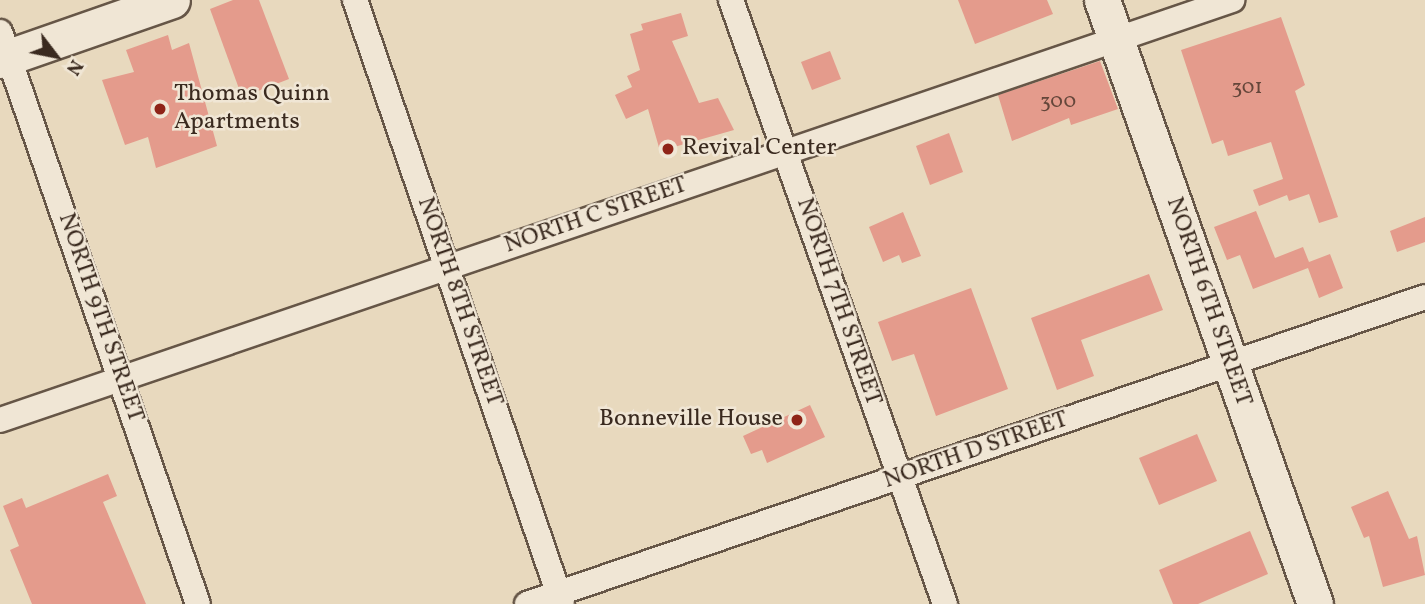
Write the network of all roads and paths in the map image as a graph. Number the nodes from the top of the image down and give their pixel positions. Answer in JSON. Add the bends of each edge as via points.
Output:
{"nodes":[{"id":1,"x":172,"y":0,"type":"edge"},
{"id":2,"x":355,"y":0,"type":"edge"},
{"id":3,"x":731,"y":0,"type":"edge"},
{"id":4,"x":1102,"y":0,"type":"edge"},
{"id":5,"x":1232,"y":0,"type":"edge"},
{"id":6,"x":1116,"y":39,"type":"junction"},
{"id":7,"x":3,"y":49,"type":"edge"},
{"id":8,"x":785,"y":152,"type":"junction"},
{"id":9,"x":447,"y":267,"type":"junction"},
{"id":10,"x":1425,"y":297,"type":"edge"},
{"id":11,"x":1230,"y":362,"type":"junction"},
{"id":12,"x":121,"y":378,"type":"junction"},
{"id":13,"x":0,"y":420,"type":"edge"},
{"id":14,"x":900,"y":477,"type":"junction"},
{"id":15,"x":560,"y":598,"type":"edge"},
{"id":16,"x":198,"y":604,"type":"edge"},
{"id":17,"x":527,"y":604,"type":"edge"},
{"id":18,"x":945,"y":604,"type":"edge"},
{"id":19,"x":1315,"y":604,"type":"edge"}],
"edges":[{"from":1,"to":7,"type":"street"},
{"from":2,"to":9,"type":"street","name":"NORTH 8TH STREET"},
{"from":3,"to":8,"type":"street","name":"NORTH 7TH STREET"},
{"from":4,"to":6,"type":"street","name":"NORTH 6TH STREET"},
{"from":5,"to":6,"type":"street","name":"NORTH C STREET"},
{"from":6,"to":8,"type":"street","name":"NORTH C STREET"},
{"from":6,"to":11,"type":"street","name":"NORTH 6TH STREET"},
{"from":7,"to":12,"type":"street","name":"NORTH 9TH STREET"},
{"from":8,"to":9,"type":"street","name":"NORTH C STREET"},
{"from":8,"to":14,"type":"street","name":"NORTH 7TH STREET"},
{"from":9,"to":12,"type":"street","name":"NORTH C STREET"},
{"from":9,"to":15,"type":"street","name":"NORTH 8TH STREET"},
{"from":10,"to":11,"type":"street","name":"NORTH D STREET"},
{"from":11,"to":14,"type":"street","name":"NORTH D STREET"},
{"from":11,"to":19,"type":"street","name":"NORTH 6TH STREET"},
{"from":12,"to":13,"type":"street","name":"NORTH C STREET"},
{"from":12,"to":16,"type":"street","name":"NORTH 9TH STREET"},
{"from":14,"to":15,"type":"street","name":"NORTH D STREET"},
{"from":14,"to":18,"type":"street","name":"NORTH 7TH STREET"},
{"from":15,"to":17,"type":"street","name":"NORTH D STREET"}]}
